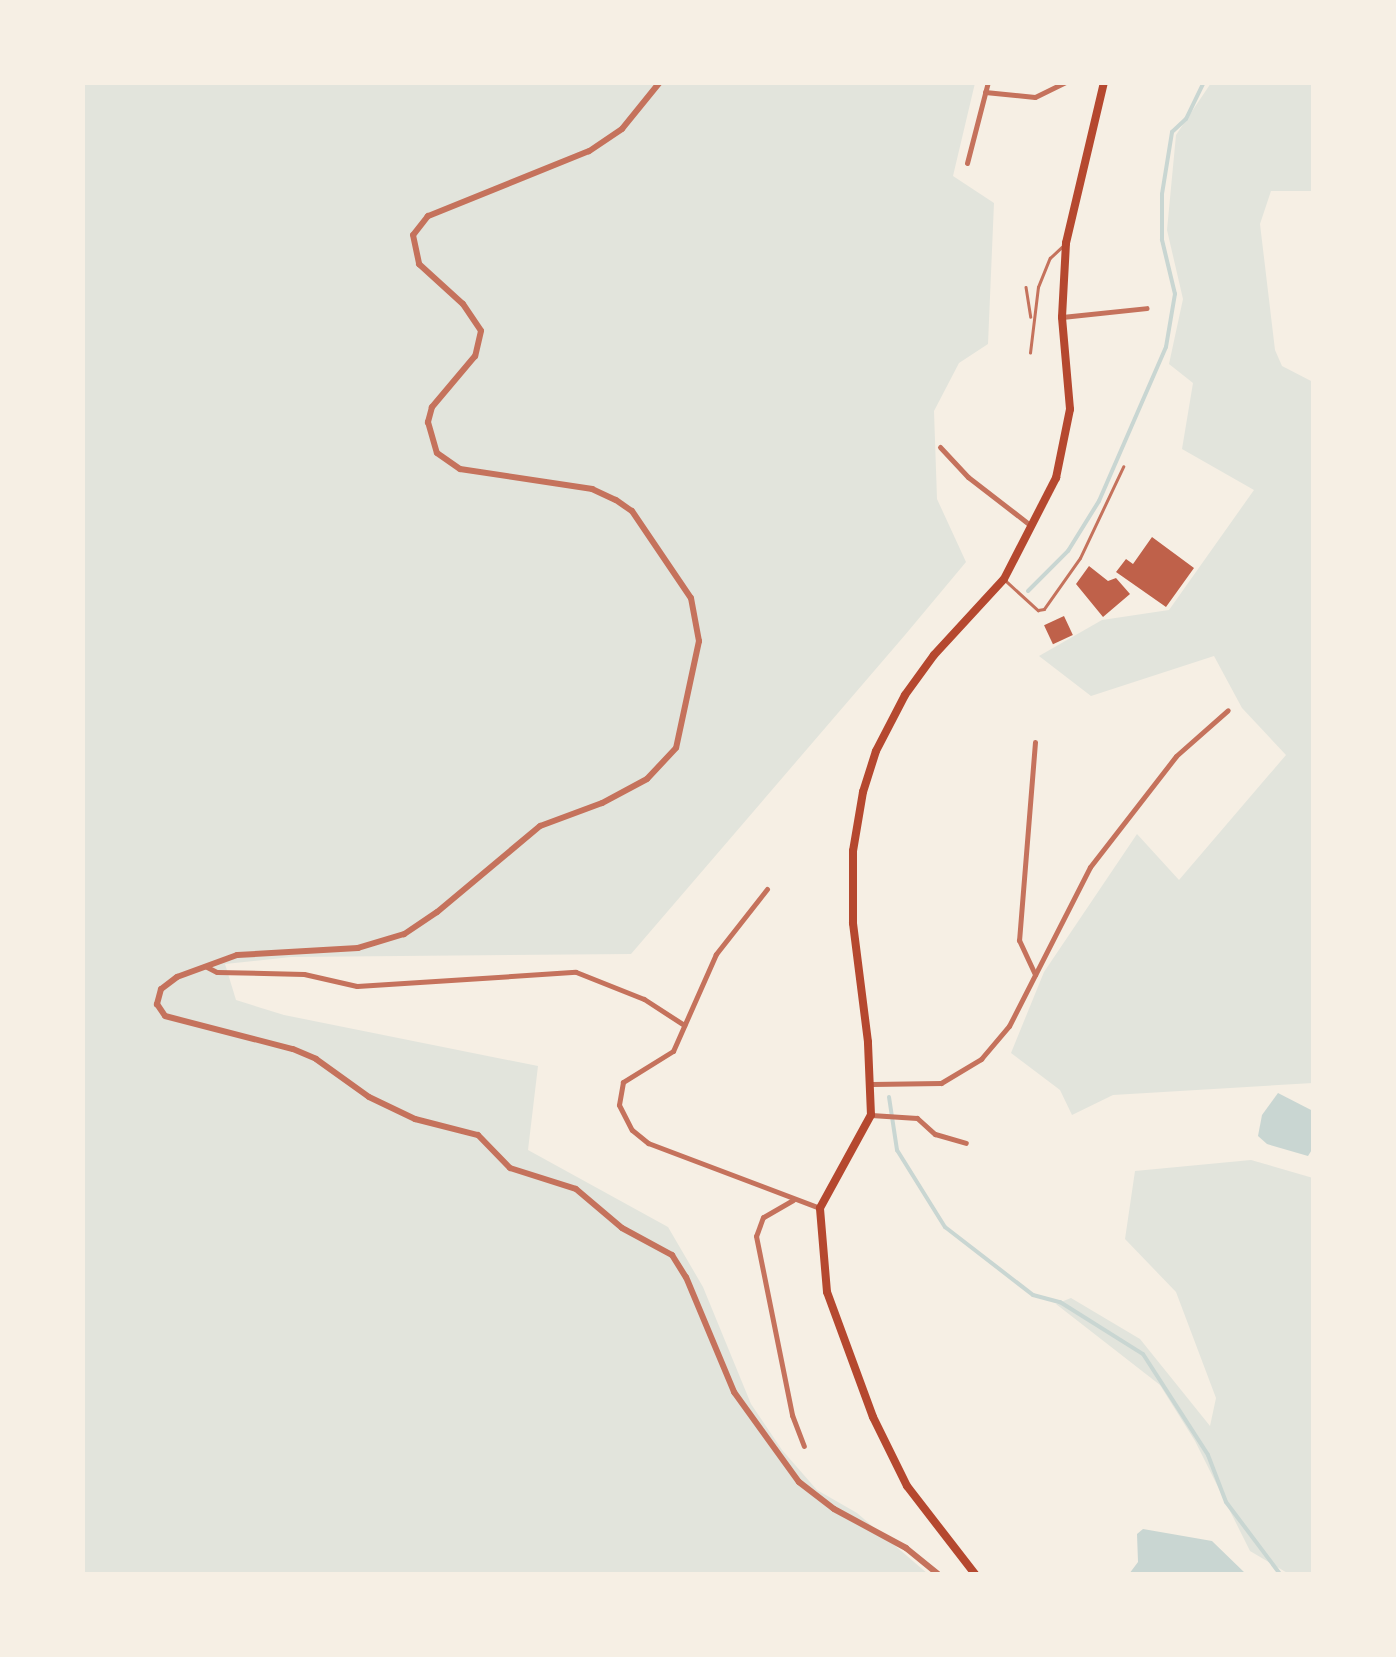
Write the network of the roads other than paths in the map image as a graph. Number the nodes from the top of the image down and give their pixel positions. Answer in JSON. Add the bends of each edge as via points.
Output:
{"nodes":[{"id":1,"x":660,"y":82,"type":"edge"},
{"id":2,"x":988,"y":82,"type":"edge"},
{"id":3,"x":1066,"y":82,"type":"edge"},
{"id":4,"x":1104,"y":82,"type":"edge"},
{"id":5,"x":985,"y":92,"type":"junction"},
{"id":6,"x":967,"y":163,"type":"dead end"},
{"id":7,"x":1066,"y":243,"type":"junction"},
{"id":8,"x":1026,"y":286,"type":"dead end"},
{"id":9,"x":1146,"y":308,"type":"dead end"},
{"id":10,"x":1062,"y":317,"type":"junction"},
{"id":11,"x":1032,"y":318,"type":"junction"},
{"id":12,"x":1030,"y":353,"type":"dead end"},
{"id":13,"x":940,"y":447,"type":"dead end"},
{"id":14,"x":1124,"y":468,"type":"dead end"},
{"id":15,"x":1033,"y":527,"type":"junction"},
{"id":16,"x":1004,"y":578,"type":"junction"},
{"id":17,"x":1228,"y":710,"type":"dead end"},
{"id":18,"x":1035,"y":742,"type":"dead end"},
{"id":19,"x":767,"y":889,"type":"dead end"},
{"id":20,"x":205,"y":966,"type":"junction"},
{"id":21,"x":1035,"y":974,"type":"junction"},
{"id":22,"x":684,"y":1025,"type":"junction"},
{"id":23,"x":872,"y":1084,"type":"junction"},
{"id":24,"x":871,"y":1115,"type":"junction"},
{"id":25,"x":966,"y":1143,"type":"dead end"},
{"id":26,"x":792,"y":1200,"type":"junction"},
{"id":27,"x":820,"y":1208,"type":"junction"},
{"id":28,"x":804,"y":1446,"type":"dead end"},
{"id":29,"x":938,"y":1574,"type":"edge"},
{"id":30,"x":975,"y":1574,"type":"edge"}],
"edges":[{"from":1,"to":20,"type":"street","via":[[622,128],[589,152],[428,216],[413,235],[419,264],[463,304],[480,331],[475,356],[432,407],[428,422],[437,452],[460,469],[592,489],[616,500],[632,511],[691,598],[699,640],[676,748],[647,779],[540,826],[404,934],[358,948],[260,950]]},
{"from":2,"to":5,"type":"street"},
{"from":3,"to":5,"type":"street","via":[[1035,97]]},
{"from":4,"to":7,"type":"main road"},
{"from":5,"to":6,"type":"street"},
{"from":7,"to":10,"type":"main road"},
{"from":7,"to":11,"type":"lane","via":[[1046,266]]},
{"from":8,"to":11,"type":"lane"},
{"from":9,"to":10,"type":"street"},
{"from":10,"to":15,"type":"main road","via":[[1070,408],[1066,441]]},
{"from":11,"to":12,"type":"lane"},
{"from":13,"to":15,"type":"street"},
{"from":14,"to":16,"type":"lane","via":[[1080,558],[1044,609]]},
{"from":15,"to":16,"type":"main road"},
{"from":16,"to":23,"type":"main road","via":[[904,695],[863,792],[853,851],[853,923]]},
{"from":17,"to":21,"type":"street","via":[[1176,756],[1090,867]]},
{"from":18,"to":21,"type":"street","via":[[1019,940]]},
{"from":19,"to":22,"type":"street","via":[[716,954]]},
{"from":20,"to":22,"type":"street","via":[[357,986],[576,972],[644,998]]},
{"from":20,"to":29,"type":"street","via":[[161,990],[157,1004],[165,1016],[293,1049],[368,1098],[478,1136],[510,1168],[576,1189],[622,1228],[672,1256],[734,1392],[799,1482]]},
{"from":21,"to":23,"type":"street","via":[[1009,1026],[963,1073],[924,1086]]},
{"from":22,"to":26,"type":"street","via":[[670,1055],[623,1082],[618,1098],[624,1119],[668,1154]]},
{"from":23,"to":24,"type":"main road"},
{"from":24,"to":25,"type":"street","via":[[917,1118],[935,1134]]},
{"from":24,"to":27,"type":"main road"},
{"from":26,"to":27,"type":"street"},
{"from":26,"to":28,"type":"street","via":[[763,1217],[756,1236]]},
{"from":27,"to":30,"type":"main road","via":[[827,1292],[873,1417],[907,1486]]}]}
